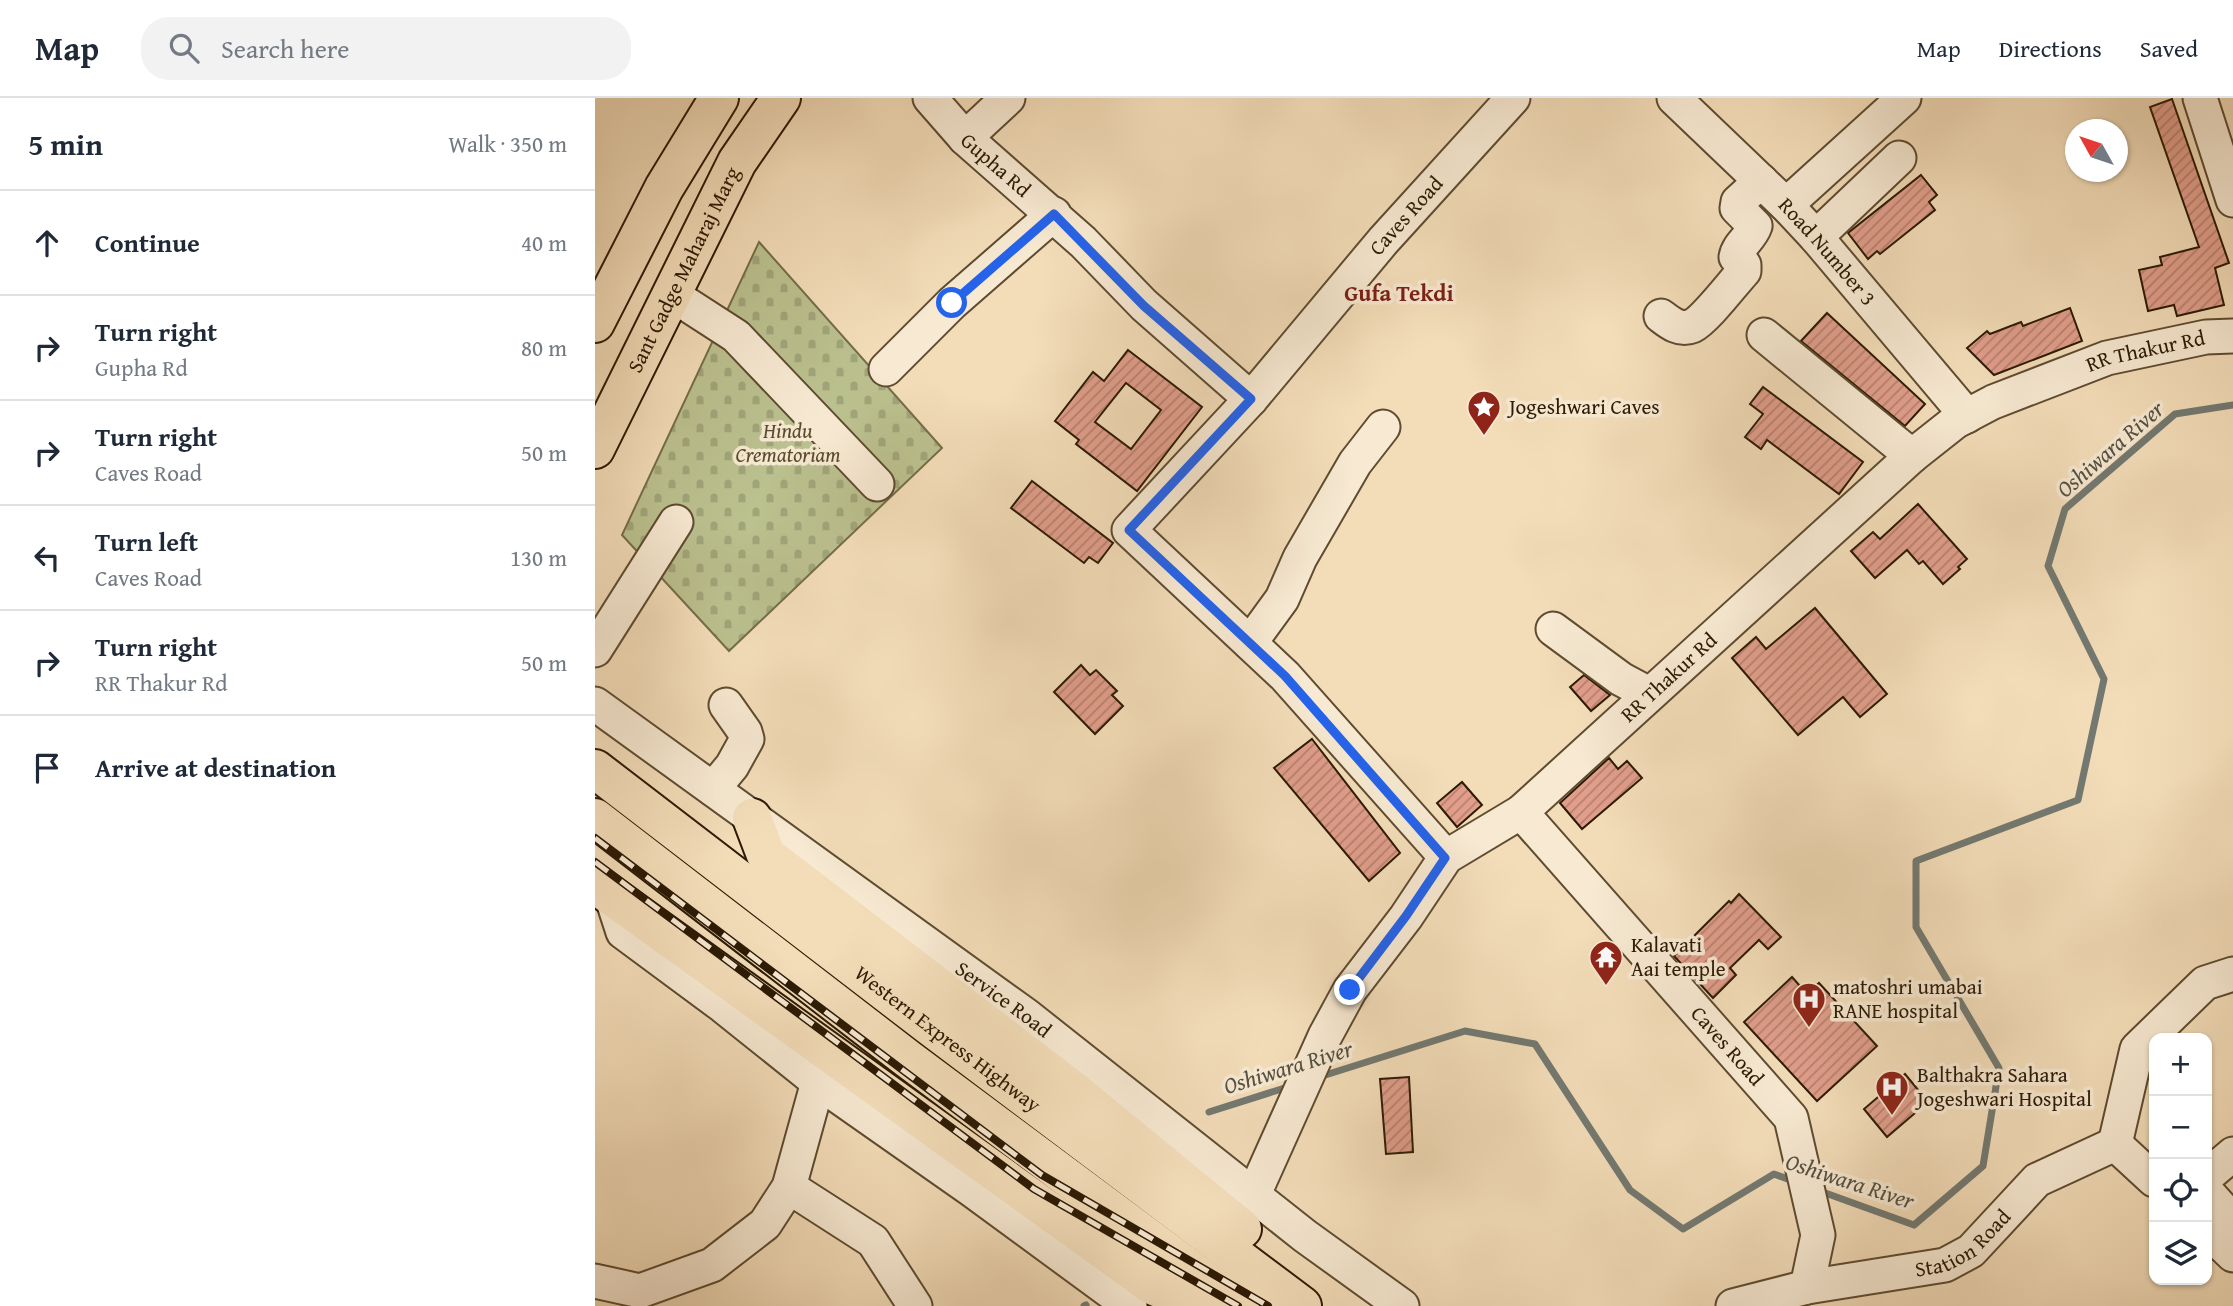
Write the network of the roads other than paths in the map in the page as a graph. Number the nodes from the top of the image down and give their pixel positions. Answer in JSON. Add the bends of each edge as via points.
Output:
{"nodes":[{"id":1,"x":719,"y":98,"type":"edge"},
{"id":2,"x":781,"y":98,"type":"edge"},
{"id":3,"x":930,"y":98,"type":"edge"},
{"id":4,"x":1008,"y":98,"type":"edge"},
{"id":5,"x":1513,"y":98,"type":"edge"},
{"id":6,"x":1674,"y":98,"type":"edge"},
{"id":7,"x":1904,"y":98,"type":"edge"},
{"id":8,"x":2200,"y":98,"type":"edge"},
{"id":9,"x":965,"y":138,"type":"junction"},
{"id":10,"x":1899,"y":158,"type":"dead end"},
{"id":11,"x":1761,"y":181,"type":"junction"},
{"id":12,"x":2233,"y":200,"type":"edge"},
{"id":13,"x":1786,"y":205,"type":"junction"},
{"id":14,"x":1054,"y":214,"type":"junction"},
{"id":15,"x":1816,"y":237,"type":"junction"},
{"id":16,"x":671,"y":295,"type":"junction"},
{"id":17,"x":1661,"y":316,"type":"dead end"},
{"id":18,"x":595,"y":323,"type":"edge"},
{"id":19,"x":1764,"y":335,"type":"dead end"},
{"id":20,"x":2233,"y":337,"type":"edge"},
{"id":21,"x":886,"y":369,"type":"dead end"},
{"id":22,"x":1251,"y":399,"type":"junction"},
{"id":23,"x":1967,"y":416,"type":"junction"},
{"id":24,"x":1383,"y":427,"type":"dead end"},
{"id":25,"x":595,"y":449,"type":"edge"},
{"id":26,"x":1912,"y":456,"type":"junction"},
{"id":27,"x":877,"y":484,"type":"dead end"},
{"id":28,"x":676,"y":523,"type":"dead end"},
{"id":29,"x":1553,"y":629,"type":"dead end"},
{"id":30,"x":1250,"y":643,"type":"junction"},
{"id":31,"x":595,"y":650,"type":"edge"},
{"id":32,"x":1649,"y":694,"type":"junction"},
{"id":33,"x":595,"y":704,"type":"edge"},
{"id":34,"x":726,"y":705,"type":"dead end"},
{"id":35,"x":595,"y":769,"type":"edge"},
{"id":36,"x":713,"y":789,"type":"junction"},
{"id":37,"x":1521,"y":812,"type":"junction"},
{"id":38,"x":595,"y":818,"type":"edge"},
{"id":39,"x":752,"y":818,"type":"junction"},
{"id":40,"x":1445,"y":858,"type":"junction"},
{"id":41,"x":600,"y":893,"type":"edge"},
{"id":42,"x":2233,"y":974,"type":"edge"},
{"id":43,"x":712,"y":983,"type":"junction"},
{"id":44,"x":818,"y":1082,"type":"junction"},
{"id":45,"x":2115,"y":1144,"type":"junction"},
{"id":46,"x":2233,"y":1154,"type":"edge"},
{"id":47,"x":2212,"y":1172,"type":"edge"},
{"id":48,"x":2149,"y":1175,"type":"edge"},
{"id":49,"x":789,"y":1187,"type":"junction"},
{"id":50,"x":1254,"y":1194,"type":"junction"},
{"id":51,"x":2212,"y":1198,"type":"edge"},
{"id":52,"x":2233,"y":1221,"type":"edge"},
{"id":53,"x":1815,"y":1222,"type":"junction"},
{"id":54,"x":2212,"y":1235,"type":"edge"},
{"id":55,"x":2233,"y":1255,"type":"edge"},
{"id":56,"x":1863,"y":1278,"type":"junction"},
{"id":57,"x":595,"y":1281,"type":"edge"},
{"id":58,"x":1807,"y":1287,"type":"junction"},
{"id":59,"x":915,"y":1306,"type":"edge"},
{"id":60,"x":1130,"y":1306,"type":"edge"},
{"id":61,"x":1200,"y":1306,"type":"edge"},
{"id":62,"x":1240,"y":1306,"type":"edge"},
{"id":63,"x":1302,"y":1306,"type":"edge"},
{"id":64,"x":1310,"y":1306,"type":"edge"},
{"id":65,"x":1402,"y":1306,"type":"edge"},
{"id":66,"x":1733,"y":1306,"type":"edge"}],
"edges":[{"from":1,"to":18,"type":"main road","via":[[664,188]]},
{"from":2,"to":16,"type":"main road","name":"Sant Gadge Maharaj Marg","via":[[737,162]]},
{"from":3,"to":9,"type":"street","name":"Gupha Rd"},
{"from":4,"to":9,"type":"street"},
{"from":5,"to":22,"type":"street","name":"Caves Road","via":[[1383,241]]},
{"from":6,"to":11,"type":"street","name":"Road Number 3"},
{"from":7,"to":13,"type":"street"},
{"from":8,"to":12,"type":"street"},
{"from":9,"to":14,"type":"street","name":"Gupha Rd"},
{"from":10,"to":15,"type":"street"},
{"from":11,"to":13,"type":"street","name":"Road Number 3"},
{"from":11,"to":17,"type":"street","via":[[1738,202],[1737,208],[1755,226],[1737,251],[1744,271],[1690,327],[1673,326]]},
{"from":13,"to":15,"type":"street","name":"Road Number 3"},
{"from":14,"to":21,"type":"street","via":[[952,303]]},
{"from":14,"to":22,"type":"street","name":"Gupha Rd","via":[[1144,306]]},
{"from":15,"to":23,"type":"street","name":"Road Number 3"},
{"from":16,"to":25,"type":"main road","name":"Sant Gadge Maharaj Marg"},
{"from":16,"to":27,"type":"street","via":[[736,336]]},
{"from":19,"to":26,"type":"street"},
{"from":20,"to":23,"type":"street","name":"RR Thakur Rd","via":[[2206,337],[2108,358]]},
{"from":22,"to":30,"type":"street","name":"Caves Road","via":[[1129,530]]},
{"from":23,"to":26,"type":"street","name":"RR Thakur Rd"},
{"from":24,"to":30,"type":"street","via":[[1355,463],[1300,558],[1282,600]]},
{"from":26,"to":32,"type":"street","name":"RR Thakur Rd"},
{"from":28,"to":31,"type":"street"},
{"from":29,"to":32,"type":"street"},
{"from":30,"to":40,"type":"street","name":"Caves Road","via":[[1285,676]]},
{"from":32,"to":37,"type":"street","name":"RR Thakur Rd"},
{"from":33,"to":36,"type":"street","name":"Service Road"},
{"from":34,"to":36,"type":"street","via":[[747,739]]},
{"from":35,"to":63,"type":"main road","name":"Western Express Highway"},
{"from":36,"to":39,"type":"street","name":"Service Road"},
{"from":37,"to":40,"type":"street","name":"RR Thakur Rd"},
{"from":37,"to":53,"type":"street","name":"Caves Road","via":[[1791,1118]]},
{"from":38,"to":62,"type":"main road","name":"Western Express Highway"},
{"from":39,"to":50,"type":"street","name":"Service Road","via":[[1027,1016]]},
{"from":39,"to":64,"type":"main road","via":[[766,855],[1070,1088],[1271,1251]]},
{"from":40,"to":50,"type":"street","name":"RR Thakur Rd","via":[[1350,990]]},
{"from":41,"to":43,"type":"main road"},
{"from":42,"to":45,"type":"street","via":[[2205,983],[2137,1049]]},
{"from":43,"to":44,"type":"street"},
{"from":43,"to":61,"type":"main road","via":[[1152,1285]]},
{"from":44,"to":49,"type":"street"},
{"from":44,"to":60,"type":"street"},
{"from":45,"to":48,"type":"street"},
{"from":45,"to":56,"type":"street","name":"Station Road","via":[[2037,1180],[1971,1251],[1945,1265]]},
{"from":46,"to":47,"type":"street"},
{"from":49,"to":57,"type":"street","via":[[765,1224],[712,1265],[640,1291]]},
{"from":49,"to":59,"type":"street","via":[[873,1241]]},
{"from":50,"to":65,"type":"street","name":"Service Road"},
{"from":51,"to":52,"type":"street"},
{"from":53,"to":56,"type":"street"},
{"from":53,"to":58,"type":"street","name":"Caves Road"},
{"from":54,"to":55,"type":"street"},
{"from":56,"to":58,"type":"street","name":"Station Road"},
{"from":58,"to":66,"type":"street","name":"Station Road"}]}
